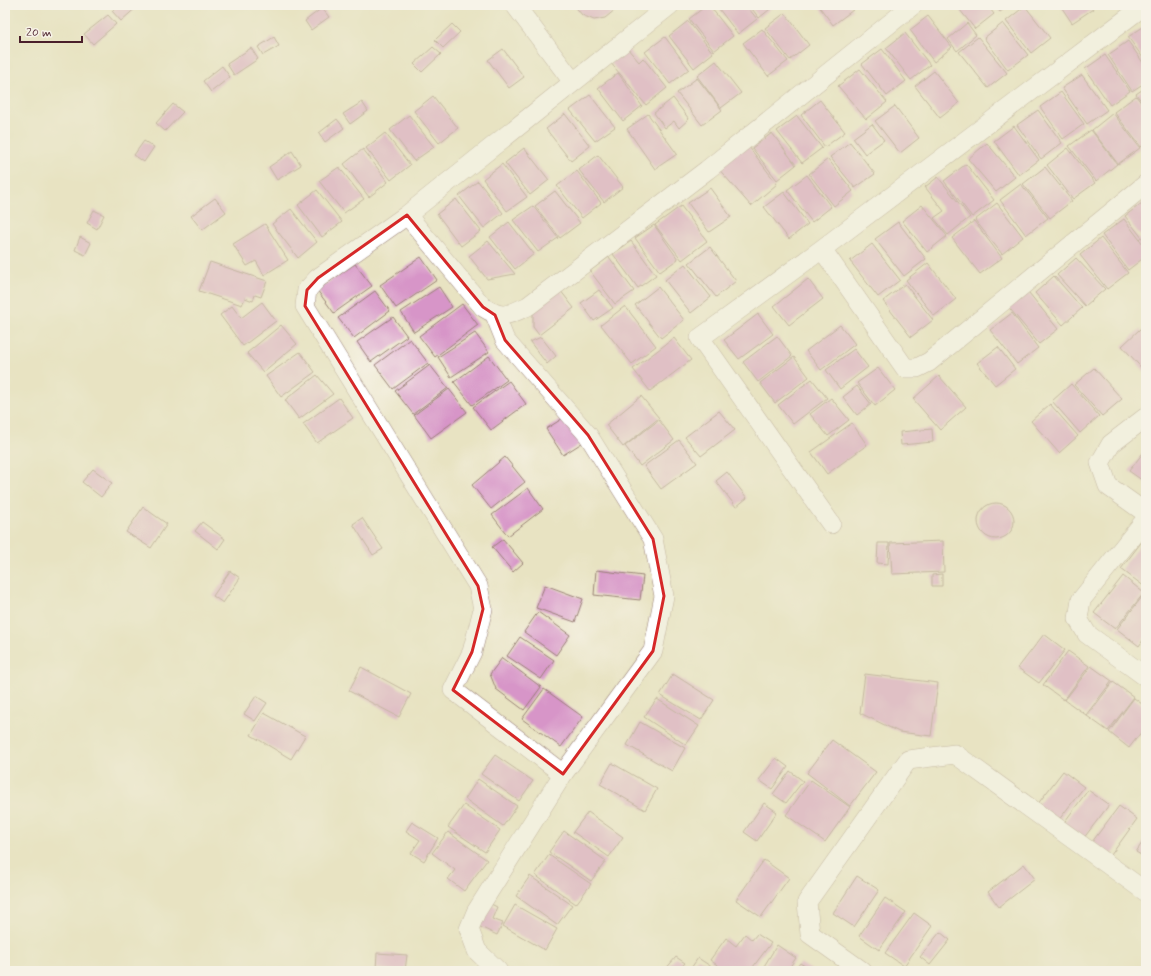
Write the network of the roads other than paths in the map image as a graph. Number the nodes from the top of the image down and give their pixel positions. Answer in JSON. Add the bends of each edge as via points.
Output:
{"nodes":[{"id":1,"x":515,"y":5,"type":"edge"},
{"id":2,"x":670,"y":5,"type":"edge"},
{"id":3,"x":913,"y":5,"type":"edge"},
{"id":4,"x":1145,"y":5,"type":"edge"},
{"id":5,"x":573,"y":82,"type":"junction"},
{"id":6,"x":1146,"y":184,"type":"edge"},
{"id":7,"x":407,"y":215,"type":"junction"},
{"id":8,"x":822,"y":249,"type":"junction"},
{"id":9,"x":495,"y":315,"type":"junction"},
{"id":10,"x":1146,"y":416,"type":"edge"},
{"id":11,"x":1146,"y":513,"type":"edge"},
{"id":12,"x":1146,"y":519,"type":"edge"},
{"id":13,"x":831,"y":524,"type":"dead end"},
{"id":14,"x":1146,"y":677,"type":"edge"},
{"id":15,"x":562,"y":774,"type":"junction"},
{"id":16,"x":1146,"y":892,"type":"edge"},
{"id":17,"x":498,"y":971,"type":"edge"},
{"id":18,"x":862,"y":971,"type":"edge"}],
"edges":[{"from":1,"to":5,"type":"street"},
{"from":2,"to":5,"type":"street"},
{"from":3,"to":9,"type":"street","via":[[707,170],[528,306],[510,314]]},
{"from":4,"to":8,"type":"street"},
{"from":5,"to":7,"type":"street"},
{"from":6,"to":8,"type":"street","via":[[930,362],[917,368],[905,368]]},
{"from":7,"to":9,"type":"street","via":[[483,307]]},
{"from":7,"to":15,"type":"street","via":[[318,278],[308,290],[305,306],[478,586],[483,609],[472,652],[453,690]]},
{"from":8,"to":13,"type":"street","via":[[700,338]]},
{"from":9,"to":15,"type":"street","via":[[505,340],[588,435],[653,539],[664,596],[653,651]]},
{"from":10,"to":11,"type":"street","via":[[1111,444],[1100,463],[1108,486]]},
{"from":12,"to":14,"type":"street","via":[[1081,600],[1078,618],[1087,634]]},
{"from":15,"to":17,"type":"street","via":[[476,912],[469,929],[477,951]]},
{"from":16,"to":18,"type":"street","via":[[955,754],[908,760],[807,902],[810,934]]}]}
